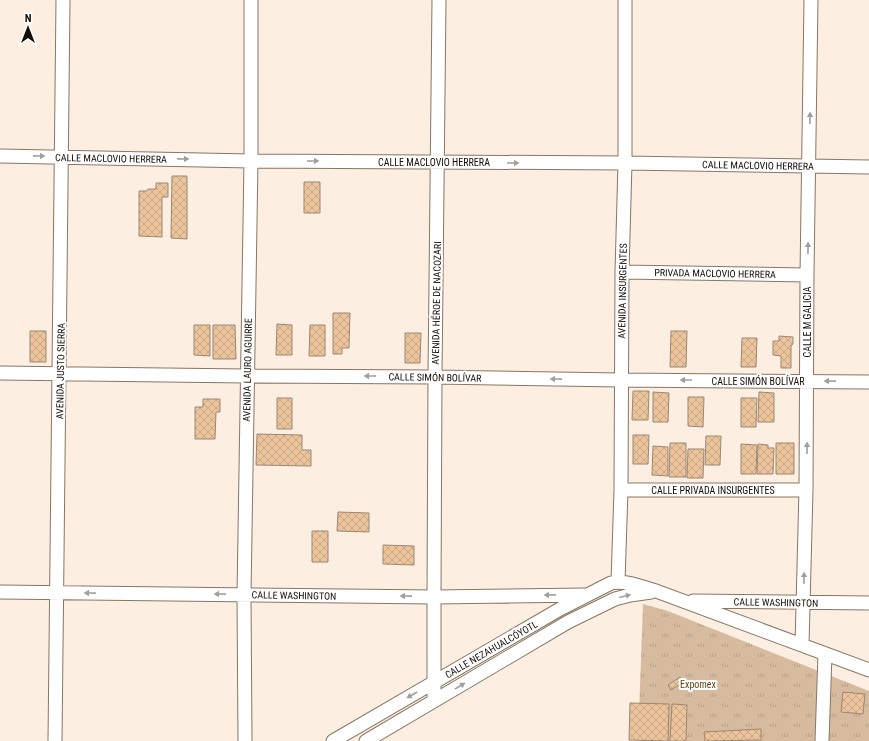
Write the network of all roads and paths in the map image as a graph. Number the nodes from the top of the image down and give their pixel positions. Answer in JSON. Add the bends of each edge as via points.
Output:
{"nodes":[{"id":1,"x":63,"y":0,"type":"edge"},
{"id":2,"x":251,"y":0,"type":"edge"},
{"id":3,"x":439,"y":0,"type":"edge"},
{"id":4,"x":625,"y":0,"type":"edge"},
{"id":5,"x":812,"y":0,"type":"edge"},
{"id":6,"x":0,"y":156,"type":"edge"},
{"id":7,"x":62,"y":157,"type":"junction"},
{"id":8,"x":251,"y":161,"type":"junction"},
{"id":9,"x":438,"y":162,"type":"junction"},
{"id":10,"x":625,"y":163,"type":"junction"},
{"id":11,"x":809,"y":166,"type":"junction"},
{"id":12,"x":869,"y":167,"type":"edge"},
{"id":13,"x":622,"y":272,"type":"junction"},
{"id":14,"x":808,"y":275,"type":"junction"},
{"id":15,"x":0,"y":373,"type":"edge"},
{"id":16,"x":60,"y":374,"type":"junction"},
{"id":17,"x":247,"y":376,"type":"junction"},
{"id":18,"x":435,"y":377,"type":"junction"},
{"id":19,"x":622,"y":380,"type":"junction"},
{"id":20,"x":807,"y":381,"type":"junction"},
{"id":21,"x":869,"y":382,"type":"edge"},
{"id":22,"x":621,"y":490,"type":"junction"},
{"id":23,"x":806,"y":490,"type":"junction"},
{"id":24,"x":618,"y":582,"type":"junction"},
{"id":25,"x":656,"y":591,"type":"junction"},
{"id":26,"x":0,"y":592,"type":"edge"},
{"id":27,"x":56,"y":593,"type":"junction"},
{"id":28,"x":244,"y":594,"type":"junction"},
{"id":29,"x":588,"y":594,"type":"junction"},
{"id":30,"x":434,"y":597,"type":"junction"},
{"id":31,"x":683,"y":601,"type":"junction"},
{"id":32,"x":803,"y":602,"type":"junction"},
{"id":33,"x":869,"y":603,"type":"edge"},
{"id":34,"x":596,"y":608,"type":"junction"},
{"id":35,"x":802,"y":645,"type":"junction"},
{"id":36,"x":825,"y":654,"type":"junction"},
{"id":37,"x":869,"y":670,"type":"edge"},
{"id":38,"x":434,"y":682,"type":"junction"},
{"id":39,"x":434,"y":701,"type":"junction"},
{"id":40,"x":55,"y":741,"type":"edge"},
{"id":41,"x":245,"y":741,"type":"edge"},
{"id":42,"x":333,"y":741,"type":"edge"},
{"id":43,"x":366,"y":741,"type":"edge"},
{"id":44,"x":822,"y":741,"type":"edge"}],
"edges":[{"from":1,"to":7,"type":"street","name":"AVENIDA JUSTO SIERRA"},
{"from":2,"to":8,"type":"street","name":"AVENIDA LAURO AGUIRRE"},
{"from":3,"to":9,"type":"street","name":"AVENIDA HÉROE DE NACOZARI"},
{"from":4,"to":10,"type":"street","name":"AVENIDA INSURGENTES"},
{"from":11,"to":5,"type":"street","name":"CALLE M GALICIA","one_way":true},
{"from":6,"to":7,"type":"street","name":"CALLE MACLOVIO HERRERA","one_way":true},
{"from":7,"to":8,"type":"street","name":"CALLE MACLOVIO HERRERA","one_way":true},
{"from":7,"to":16,"type":"street","name":"AVENIDA JUSTO SIERRA"},
{"from":8,"to":9,"type":"street","name":"CALLE MACLOVIO HERRERA","one_way":true},
{"from":8,"to":17,"type":"street","name":"AVENIDA LAURO AGUIRRE"},
{"from":9,"to":10,"type":"street","name":"CALLE MACLOVIO HERRERA","one_way":true},
{"from":9,"to":18,"type":"street","name":"AVENIDA HÉROE DE NACOZARI"},
{"from":10,"to":11,"type":"street","name":"CALLE MACLOVIO HERRERA"},
{"from":10,"to":13,"type":"street","name":"AVENIDA INSURGENTES"},
{"from":11,"to":12,"type":"street","name":"CALLE MACLOVIO HERRERA"},
{"from":14,"to":11,"type":"street","name":"CALLE M GALICIA","one_way":true},
{"from":13,"to":14,"type":"street","name":"PRIVADA MACLOVIO HERRERA"},
{"from":13,"to":19,"type":"street","name":"AVENIDA INSURGENTES"},
{"from":14,"to":20,"type":"street","name":"CALLE M GALICIA"},
{"from":15,"to":16,"type":"street","name":"CALLE SIMÓN BOLÍVAR"},
{"from":16,"to":17,"type":"street","name":"CALLE SIMÓN BOLÍVAR"},
{"from":16,"to":27,"type":"street","name":"AVENIDA JUSTO SIERRA"},
{"from":18,"to":17,"type":"street","name":"CALLE SIMÓN BOLÍVAR","one_way":true},
{"from":17,"to":28,"type":"street","name":"AVENIDA LAURO AGUIRRE"},
{"from":19,"to":18,"type":"street","name":"CALLE SIMÓN BOLÍVAR","one_way":true},
{"from":18,"to":30,"type":"street","name":"AVENIDA HÉROE DE NACOZARI"},
{"from":20,"to":19,"type":"street","name":"CALLE SIMÓN BOLÍVAR","one_way":true},
{"from":19,"to":22,"type":"street","name":"AVENIDA INSURGENTES"},
{"from":21,"to":20,"type":"street","name":"CALLE SIMÓN BOLÍVAR","one_way":true},
{"from":23,"to":20,"type":"street","name":"CALLE M GALICIA","one_way":true},
{"from":22,"to":23,"type":"street","name":"CALLE PRIVADA INSURGENTES"},
{"from":22,"to":24,"type":"street","name":"AVENIDA INSURGENTES"},
{"from":32,"to":23,"type":"street","name":"CALLE M GALICIA","one_way":true},
{"from":24,"to":25,"type":"street","name":"CALLE NEZAHUALCÓYOTL"},
{"from":24,"to":29,"type":"street","name":"CALLE NEZAHUALCÓYOTL"},
{"from":24,"to":34,"type":"street"},
{"from":25,"to":31,"type":"street","name":"CALLE NEZAHUALCÓYOTL"},
{"from":34,"to":25,"type":"street","name":"CALLE NEZAHUALCÓYOTL","one_way":true,"via":[[615,599]]},
{"from":26,"to":27,"type":"street","name":"CALLE WASHINGTON"},
{"from":28,"to":27,"type":"street","name":"CALLE WASHINGTON","one_way":true},
{"from":27,"to":40,"type":"street","name":"AVENIDA JUSTO SIERRA"},
{"from":30,"to":28,"type":"street","name":"CALLE WASHINGTON","one_way":true},
{"from":28,"to":41,"type":"street","name":"AVENIDA LAURO AGUIRRE"},
{"from":29,"to":30,"type":"street","name":"CALLE WASHINGTON","one_way":true},
{"from":29,"to":38,"type":"street","name":"CALLE NEZAHUALCÓYOTL"},
{"from":30,"to":38,"type":"street","name":"AVENIDA HÉROE DE NACOZARI"},
{"from":31,"to":32,"type":"street","name":"CALLE WASHINGTON"},
{"from":31,"to":35,"type":"street","name":"CALLE NEZAHUALCÓYOTL"},
{"from":32,"to":33,"type":"street","name":"CALLE WASHINGTON"},
{"from":32,"to":35,"type":"street","name":"CALLE M GALICIA"},
{"from":39,"to":34,"type":"street","name":"CALLE NEZAHUALCÓYOTL","one_way":true},
{"from":35,"to":36,"type":"street","name":"CALLE NEZAHUALCÓYOTL"},
{"from":36,"to":37,"type":"street","name":"CALLE NEZAHUALCÓYOTL"},
{"from":36,"to":44,"type":"street"},
{"from":38,"to":39,"type":"street","name":"AVENIDA HÉROE DE NACOZARI"},
{"from":38,"to":42,"type":"street","name":"CALLE NEZAHUALCÓYOTL","one_way":true},
{"from":39,"to":43,"type":"street","name":"CALLE NEZAHUALCÓYOTL"}]}
